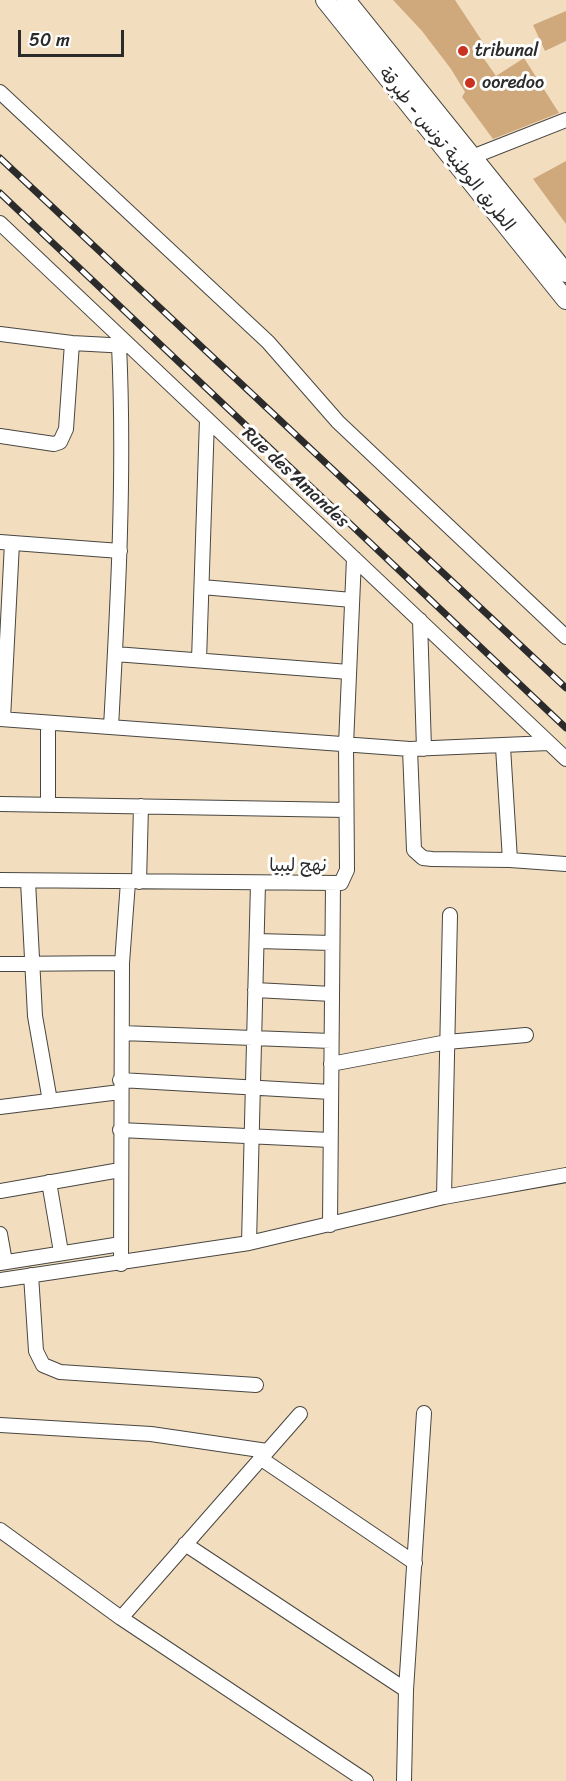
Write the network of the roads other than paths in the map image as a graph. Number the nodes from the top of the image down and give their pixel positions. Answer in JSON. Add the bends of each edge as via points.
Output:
{"nodes":[{"id":1,"x":325,"y":0,"type":"edge"},
{"id":2,"x":346,"y":0,"type":"edge"},
{"id":3,"x":0,"y":92,"type":"edge"},
{"id":4,"x":566,"y":120,"type":"edge"},
{"id":5,"x":472,"y":157,"type":"junction"},
{"id":6,"x":0,"y":223,"type":"edge"},
{"id":7,"x":566,"y":273,"type":"edge"},
{"id":8,"x":566,"y":300,"type":"edge"},
{"id":9,"x":0,"y":334,"type":"edge"},
{"id":10,"x":72,"y":343,"type":"junction"},
{"id":11,"x":124,"y":346,"type":"junction"},
{"id":12,"x":207,"y":419,"type":"junction"},
{"id":13,"x":0,"y":436,"type":"edge"},
{"id":14,"x":6,"y":543,"type":"edge"},
{"id":15,"x":120,"y":551,"type":"junction"},
{"id":16,"x":354,"y":558,"type":"junction"},
{"id":17,"x":202,"y":587,"type":"junction"},
{"id":18,"x":352,"y":600,"type":"junction"},
{"id":19,"x":420,"y":620,"type":"junction"},
{"id":20,"x":566,"y":638,"type":"edge"},
{"id":21,"x":115,"y":654,"type":"junction"},
{"id":22,"x":199,"y":660,"type":"junction"},
{"id":23,"x":349,"y":672,"type":"junction"},
{"id":24,"x":2,"y":719,"type":"edge"},
{"id":25,"x":48,"y":723,"type":"junction"},
{"id":26,"x":111,"y":727,"type":"junction"},
{"id":27,"x":549,"y":743,"type":"junction"},
{"id":28,"x":345,"y":745,"type":"junction"},
{"id":29,"x":503,"y":747,"type":"junction"},
{"id":30,"x":417,"y":749,"type":"junction"},
{"id":31,"x":566,"y":759,"type":"edge"},
{"id":32,"x":0,"y":804,"type":"edge"},
{"id":33,"x":48,"y":804,"type":"junction"},
{"id":34,"x":141,"y":806,"type":"junction"},
{"id":35,"x":346,"y":810,"type":"junction"},
{"id":36,"x":510,"y":860,"type":"junction"},
{"id":37,"x":566,"y":864,"type":"edge"},
{"id":38,"x":0,"y":880,"type":"edge"},
{"id":39,"x":28,"y":881,"type":"junction"},
{"id":40,"x":133,"y":882,"type":"junction"},
{"id":41,"x":258,"y":884,"type":"junction"},
{"id":42,"x":333,"y":884,"type":"junction"},
{"id":43,"x":450,"y":915,"type":"dead end"},
{"id":44,"x":256,"y":941,"type":"junction"},
{"id":45,"x":332,"y":943,"type":"junction"},
{"id":46,"x":122,"y":963,"type":"junction"},
{"id":47,"x":0,"y":964,"type":"edge"},
{"id":48,"x":33,"y":964,"type":"junction"},
{"id":49,"x":255,"y":990,"type":"junction"},
{"id":50,"x":332,"y":994,"type":"junction"},
{"id":51,"x":122,"y":1034,"type":"junction"},
{"id":52,"x":525,"y":1035,"type":"dead end"},
{"id":53,"x":254,"y":1038,"type":"junction"},
{"id":54,"x":331,"y":1041,"type":"junction"},
{"id":55,"x":447,"y":1042,"type":"junction"},
{"id":56,"x":331,"y":1064,"type":"junction"},
{"id":57,"x":120,"y":1086,"type":"junction"},
{"id":58,"x":252,"y":1087,"type":"junction"},
{"id":59,"x":331,"y":1092,"type":"junction"},
{"id":60,"x":50,"y":1101,"type":"junction"},
{"id":61,"x":0,"y":1107,"type":"edge"},
{"id":62,"x":120,"y":1130,"type":"junction"},
{"id":63,"x":251,"y":1138,"type":"junction"},
{"id":64,"x":330,"y":1140,"type":"junction"},
{"id":65,"x":120,"y":1170,"type":"junction"},
{"id":66,"x":566,"y":1175,"type":"edge"},
{"id":67,"x":49,"y":1182,"type":"junction"},
{"id":68,"x":0,"y":1191,"type":"edge"},
{"id":69,"x":444,"y":1197,"type":"junction"},
{"id":70,"x":330,"y":1225,"type":"junction"},
{"id":71,"x":0,"y":1234,"type":"edge"},
{"id":72,"x":249,"y":1243,"type":"junction"},
{"id":73,"x":121,"y":1244,"type":"junction"},
{"id":74,"x":61,"y":1252,"type":"junction"},
{"id":75,"x":3,"y":1262,"type":"edge"},
{"id":76,"x":121,"y":1264,"type":"junction"},
{"id":77,"x":31,"y":1275,"type":"junction"},
{"id":78,"x":0,"y":1280,"type":"edge"},
{"id":79,"x":256,"y":1385,"type":"dead end"},
{"id":80,"x":424,"y":1413,"type":"dead end"},
{"id":81,"x":300,"y":1414,"type":"dead end"},
{"id":82,"x":0,"y":1425,"type":"edge"},
{"id":83,"x":264,"y":1455,"type":"junction"},
{"id":84,"x":0,"y":1530,"type":"edge"},
{"id":85,"x":185,"y":1544,"type":"junction"},
{"id":86,"x":415,"y":1563,"type":"junction"},
{"id":87,"x":121,"y":1618,"type":"junction"},
{"id":88,"x":406,"y":1690,"type":"junction"},
{"id":89,"x":366,"y":1781,"type":"edge"},
{"id":90,"x":404,"y":1781,"type":"edge"}],
"edges":[{"from":1,"to":8,"type":"main road","name":"الطريق الوطنية تونس - طبرقة"},
{"from":2,"to":5,"type":"main road","name":"الطريق الوطنية تونس - طبرقة"},
{"from":3,"to":20,"type":"street","via":[[268,342],[338,422]]},
{"from":4,"to":5,"type":"street"},
{"from":5,"to":7,"type":"main road","name":"الطريق الوطنية تونس - طبرقة"},
{"from":6,"to":11,"type":"street","name":"Rue des Amandes"},
{"from":9,"to":10,"type":"street"},
{"from":10,"to":11,"type":"street"},
{"from":10,"to":13,"type":"street","via":[[66,429],[60,442]]},
{"from":11,"to":12,"type":"street","name":"Rue des Amandes"},
{"from":11,"to":15,"type":"street"},
{"from":12,"to":16,"type":"street","name":"Rue des Amandes"},
{"from":12,"to":17,"type":"street"},
{"from":14,"to":15,"type":"street"},
{"from":14,"to":24,"type":"street"},
{"from":15,"to":21,"type":"street"},
{"from":16,"to":18,"type":"street","name":"نهج ليبيا"},
{"from":16,"to":19,"type":"street","name":"Rue des Amandes"},
{"from":17,"to":18,"type":"street"},
{"from":17,"to":22,"type":"street"},
{"from":18,"to":23,"type":"street","name":"نهج ليبيا"},
{"from":19,"to":27,"type":"street","name":"Rue des Amandes"},
{"from":19,"to":30,"type":"street"},
{"from":21,"to":22,"type":"street"},
{"from":21,"to":26,"type":"street"},
{"from":22,"to":23,"type":"street"},
{"from":23,"to":28,"type":"street","name":"نهج ليبيا"},
{"from":24,"to":25,"type":"street"},
{"from":25,"to":26,"type":"street"},
{"from":25,"to":33,"type":"street"},
{"from":26,"to":28,"type":"street"},
{"from":27,"to":29,"type":"street"},
{"from":27,"to":31,"type":"street","name":"Rue des Amandes"},
{"from":28,"to":30,"type":"street"},
{"from":28,"to":35,"type":"street","name":"نهج ليبيا"},
{"from":29,"to":30,"type":"street"},
{"from":29,"to":36,"type":"street"},
{"from":30,"to":36,"type":"street","via":[[417,854],[432,860]]},
{"from":32,"to":33,"type":"street"},
{"from":33,"to":34,"type":"street"},
{"from":34,"to":35,"type":"street"},
{"from":34,"to":40,"type":"street"},
{"from":35,"to":42,"type":"street","name":"نهج ليبيا","via":[[346,875],[341,883]]},
{"from":36,"to":37,"type":"street"},
{"from":38,"to":39,"type":"street","name":"نهج ليبيا"},
{"from":39,"to":40,"type":"street","name":"نهج ليبيا"},
{"from":39,"to":48,"type":"street"},
{"from":40,"to":41,"type":"street","name":"نهج ليبيا"},
{"from":40,"to":46,"type":"street"},
{"from":41,"to":42,"type":"street","name":"نهج ليبيا"},
{"from":41,"to":44,"type":"street"},
{"from":42,"to":45,"type":"street"},
{"from":43,"to":55,"type":"street"},
{"from":44,"to":45,"type":"street"},
{"from":44,"to":49,"type":"street"},
{"from":45,"to":50,"type":"street"},
{"from":46,"to":48,"type":"street"},
{"from":46,"to":51,"type":"street"},
{"from":47,"to":48,"type":"street"},
{"from":48,"to":60,"type":"street","via":[[35,1016]]},
{"from":49,"to":50,"type":"street"},
{"from":49,"to":53,"type":"street"},
{"from":50,"to":54,"type":"street"},
{"from":51,"to":53,"type":"street"},
{"from":51,"to":57,"type":"street"},
{"from":52,"to":55,"type":"street"},
{"from":53,"to":54,"type":"street"},
{"from":53,"to":58,"type":"street"},
{"from":54,"to":56,"type":"street"},
{"from":55,"to":56,"type":"street"},
{"from":55,"to":69,"type":"street"},
{"from":56,"to":59,"type":"street"},
{"from":57,"to":58,"type":"street"},
{"from":57,"to":60,"type":"street"},
{"from":57,"to":62,"type":"street"},
{"from":58,"to":59,"type":"street"},
{"from":58,"to":63,"type":"street"},
{"from":59,"to":64,"type":"street"},
{"from":60,"to":61,"type":"street"},
{"from":62,"to":63,"type":"street"},
{"from":62,"to":65,"type":"street"},
{"from":63,"to":64,"type":"street"},
{"from":63,"to":72,"type":"street"},
{"from":64,"to":70,"type":"street"},
{"from":65,"to":67,"type":"street"},
{"from":65,"to":73,"type":"street"},
{"from":66,"to":69,"type":"street"},
{"from":67,"to":68,"type":"street"},
{"from":67,"to":74,"type":"street"},
{"from":69,"to":70,"type":"street"},
{"from":70,"to":72,"type":"street"},
{"from":71,"to":75,"type":"street"},
{"from":72,"to":76,"type":"street"},
{"from":73,"to":74,"type":"street"},
{"from":73,"to":76,"type":"street"},
{"from":74,"to":75,"type":"street"},
{"from":76,"to":77,"type":"street"},
{"from":77,"to":78,"type":"street"},
{"from":77,"to":79,"type":"street","via":[[36,1351],[43,1365],[60,1372]]},
{"from":80,"to":86,"type":"street"},
{"from":81,"to":83,"type":"street"},
{"from":82,"to":83,"type":"street","via":[[151,1434]]},
{"from":83,"to":85,"type":"street"},
{"from":83,"to":86,"type":"street"},
{"from":84,"to":87,"type":"street"},
{"from":85,"to":87,"type":"street"},
{"from":85,"to":88,"type":"street"},
{"from":86,"to":88,"type":"street"},
{"from":87,"to":89,"type":"street"},
{"from":88,"to":90,"type":"street"}]}
